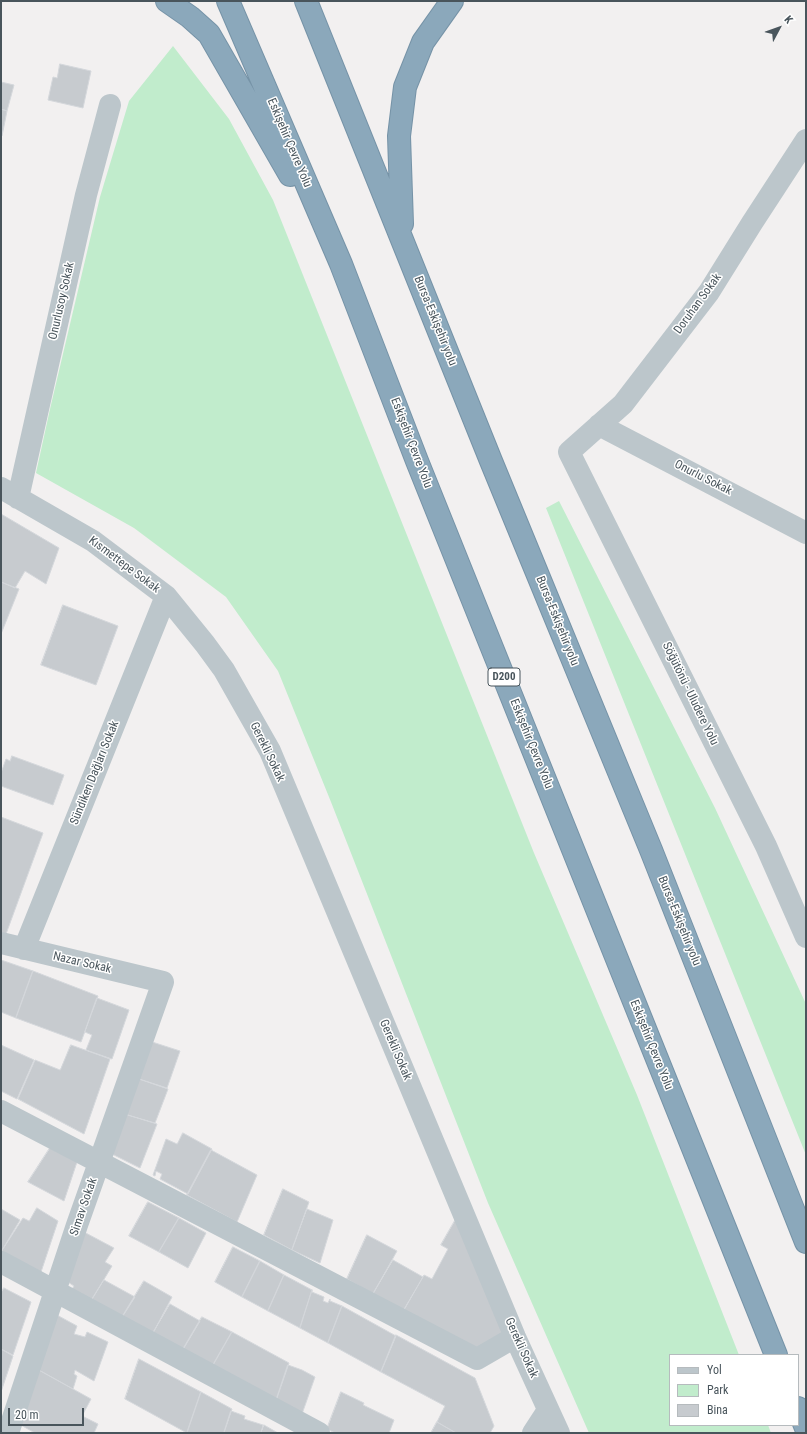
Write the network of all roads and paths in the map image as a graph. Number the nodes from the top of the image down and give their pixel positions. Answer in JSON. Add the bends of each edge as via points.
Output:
{"nodes":[{"id":1,"x":167,"y":1,"type":"edge"},
{"id":2,"x":228,"y":1,"type":"edge"},
{"id":3,"x":306,"y":1,"type":"edge"},
{"id":4,"x":452,"y":1,"type":"edge"},
{"id":5,"x":110,"y":105,"type":"dead end"},
{"id":6,"x":806,"y":140,"type":"edge"},
{"id":7,"x":403,"y":240,"type":"junction"},
{"id":8,"x":341,"y":264,"type":"junction"},
{"id":9,"x":599,"y":425,"type":"junction"},
{"id":10,"x":569,"y":452,"type":"joint"},
{"id":11,"x":10,"y":493,"type":"edge"},
{"id":12,"x":806,"y":533,"type":"edge"},
{"id":13,"x":166,"y":596,"type":"junction"},
{"id":14,"x":224,"y":670,"type":"joint"},
{"id":15,"x":806,"y":937,"type":"edge"},
{"id":16,"x":1,"y":943,"type":"edge"},
{"id":17,"x":24,"y":950,"type":"junction"},
{"id":18,"x":163,"y":982,"type":"joint"},
{"id":19,"x":1,"y":1111,"type":"edge"},
{"id":20,"x":100,"y":1161,"type":"junction"},
{"id":21,"x":806,"y":1242,"type":"edge"},
{"id":22,"x":1,"y":1262,"type":"edge"},
{"id":23,"x":55,"y":1292,"type":"junction"},
{"id":24,"x":515,"y":1337,"type":"junction"},
{"id":25,"x":776,"y":1354,"type":"edge"},
{"id":26,"x":548,"y":1410,"type":"junction"},
{"id":27,"x":799,"y":1410,"type":"edge"},
{"id":28,"x":806,"y":1428,"type":"edge"},
{"id":29,"x":8,"y":1431,"type":"edge"},
{"id":30,"x":319,"y":1433,"type":"edge"},
{"id":31,"x":533,"y":1433,"type":"edge"},
{"id":32,"x":558,"y":1433,"type":"edge"}],
"edges":[{"from":1,"to":8,"type":"highway","via":[[209,34]]},
{"from":2,"to":8,"type":"highway","name":"Eskişehir Çevre Yolu","number":"D200"},
{"from":3,"to":7,"type":"highway","name":"Bursa-Eskişehir yolu"},
{"from":4,"to":7,"type":"highway","via":[[423,42],[405,87],[398,136]]},
{"from":5,"to":11,"type":"street","name":"Onurlusoy Sokak"},
{"from":6,"to":9,"type":"street","name":"Doruhan Sokak","via":[[709,292],[623,404]]},
{"from":7,"to":21,"type":"highway","name":"Bursa-Eskişehir yolu","via":[[651,850]]},
{"from":8,"to":25,"type":"highway","name":"Eskişehir Çevre Yolu","number":"D200","via":[[417,461]]},
{"from":9,"to":10,"type":"street","name":"Doruhan Sokak"},
{"from":9,"to":12,"type":"street","name":"Onurlu Sokak"},
{"from":10,"to":15,"type":"street","name":"Söğütönü - Uludere Yolu","via":[[766,846]]},
{"from":11,"to":13,"type":"street","name":"Kısmettepe Sokak","via":[[93,541]]},
{"from":13,"to":14,"type":"street","name":"Kısmettepe Sokak"},
{"from":13,"to":17,"type":"street","name":"Sündiken Dağları Sokak"},
{"from":14,"to":24,"type":"street","name":"Gerekli Sokak","via":[[270,751]]},
{"from":16,"to":17,"type":"street","name":"Nazar Sokak"},
{"from":17,"to":18,"type":"street","name":"Nazar Sokak"},
{"from":18,"to":20,"type":"street","name":"Simav Sokak"},
{"from":19,"to":20,"type":"street"},
{"from":20,"to":23,"type":"street","name":"Simav Sokak"},
{"from":20,"to":24,"type":"street","via":[[477,1359]]},
{"from":22,"to":23,"type":"street"},
{"from":23,"to":29,"type":"street","name":"Simav Sokak"},
{"from":23,"to":30,"type":"street"},
{"from":24,"to":26,"type":"street","name":"Gerekli Sokak"},
{"from":26,"to":31,"type":"street"},
{"from":26,"to":32,"type":"street","name":"Gerekli Sokak"},
{"from":27,"to":28,"type":"highway"}]}
